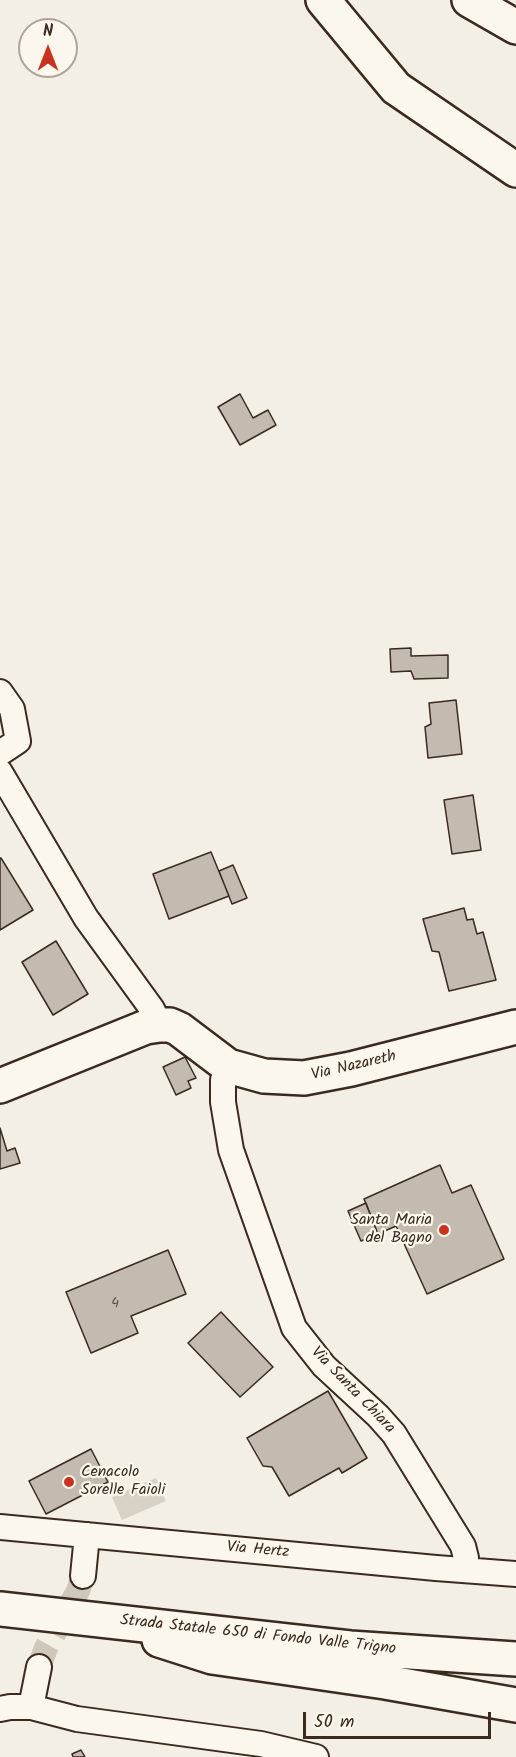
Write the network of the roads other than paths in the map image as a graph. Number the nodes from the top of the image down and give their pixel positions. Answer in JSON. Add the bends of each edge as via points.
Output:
{"nodes":[{"id":1,"x":323,"y":0,"type":"edge"},
{"id":2,"x":468,"y":0,"type":"edge"},
{"id":3,"x":516,"y":27,"type":"edge"},
{"id":4,"x":516,"y":170,"type":"edge"},
{"id":5,"x":0,"y":692,"type":"edge"},
{"id":6,"x":0,"y":753,"type":"edge"},
{"id":7,"x":0,"y":772,"type":"edge"},
{"id":8,"x":160,"y":1025,"type":"junction"},
{"id":9,"x":516,"y":1027,"type":"edge"},
{"id":10,"x":228,"y":1066,"type":"junction"},
{"id":11,"x":0,"y":1086,"type":"edge"},
{"id":12,"x":0,"y":1527,"type":"edge"},
{"id":13,"x":87,"y":1536,"type":"junction"},
{"id":14,"x":464,"y":1570,"type":"junction"},
{"id":15,"x":516,"y":1574,"type":"edge"},
{"id":16,"x":83,"y":1576,"type":"tunnel mouth"},
{"id":17,"x":0,"y":1609,"type":"edge"},
{"id":18,"x":85,"y":1617,"type":"junction"},
{"id":19,"x":516,"y":1659,"type":"edge"},
{"id":20,"x":39,"y":1668,"type":"tunnel mouth"},
{"id":21,"x":516,"y":1705,"type":"edge"},
{"id":22,"x":32,"y":1707,"type":"junction"},
{"id":23,"x":0,"y":1709,"type":"edge"},
{"id":24,"x":316,"y":1757,"type":"edge"}],
"edges":[{"from":1,"to":4,"type":"main road","via":[[396,88]]},
{"from":2,"to":3,"type":"main road"},
{"from":5,"to":6,"type":"street","via":[[12,709],[18,741]]},
{"from":7,"to":8,"type":"street","via":[[86,918]]},
{"from":8,"to":10,"type":"main road","name":"Via Nazareth","via":[[179,1029]]},
{"from":8,"to":11,"type":"main road","via":[[146,1027]]},
{"from":9,"to":10,"type":"main road","name":"Via Nazareth","via":[[304,1078],[264,1076]]},
{"from":10,"to":14,"type":"street","name":"Via Santa Chiara","via":[[223,1080],[223,1102],[231,1150],[294,1328],[324,1366],[394,1434],[463,1546]]},
{"from":12,"to":13,"type":"street","name":"Via Hertz"},
{"from":13,"to":14,"type":"street","name":"Via Hertz"},
{"from":13,"to":16,"type":"street"},
{"from":14,"to":15,"type":"street","name":"Via Hertz"},
{"from":17,"to":18,"type":"main road","name":"Strada Statale 650 di Fondo Valle Trigno"},
{"from":18,"to":19,"type":"main road","name":"Strada Statale 650 di Fondo Valle Trigno","via":[[350,1648]]},
{"from":18,"to":21,"type":"main road","via":[[212,1657]]},
{"from":20,"to":22,"type":"street"},
{"from":22,"to":23,"type":"street"},
{"from":22,"to":24,"type":"street","via":[[77,1719],[261,1744]]}]}
